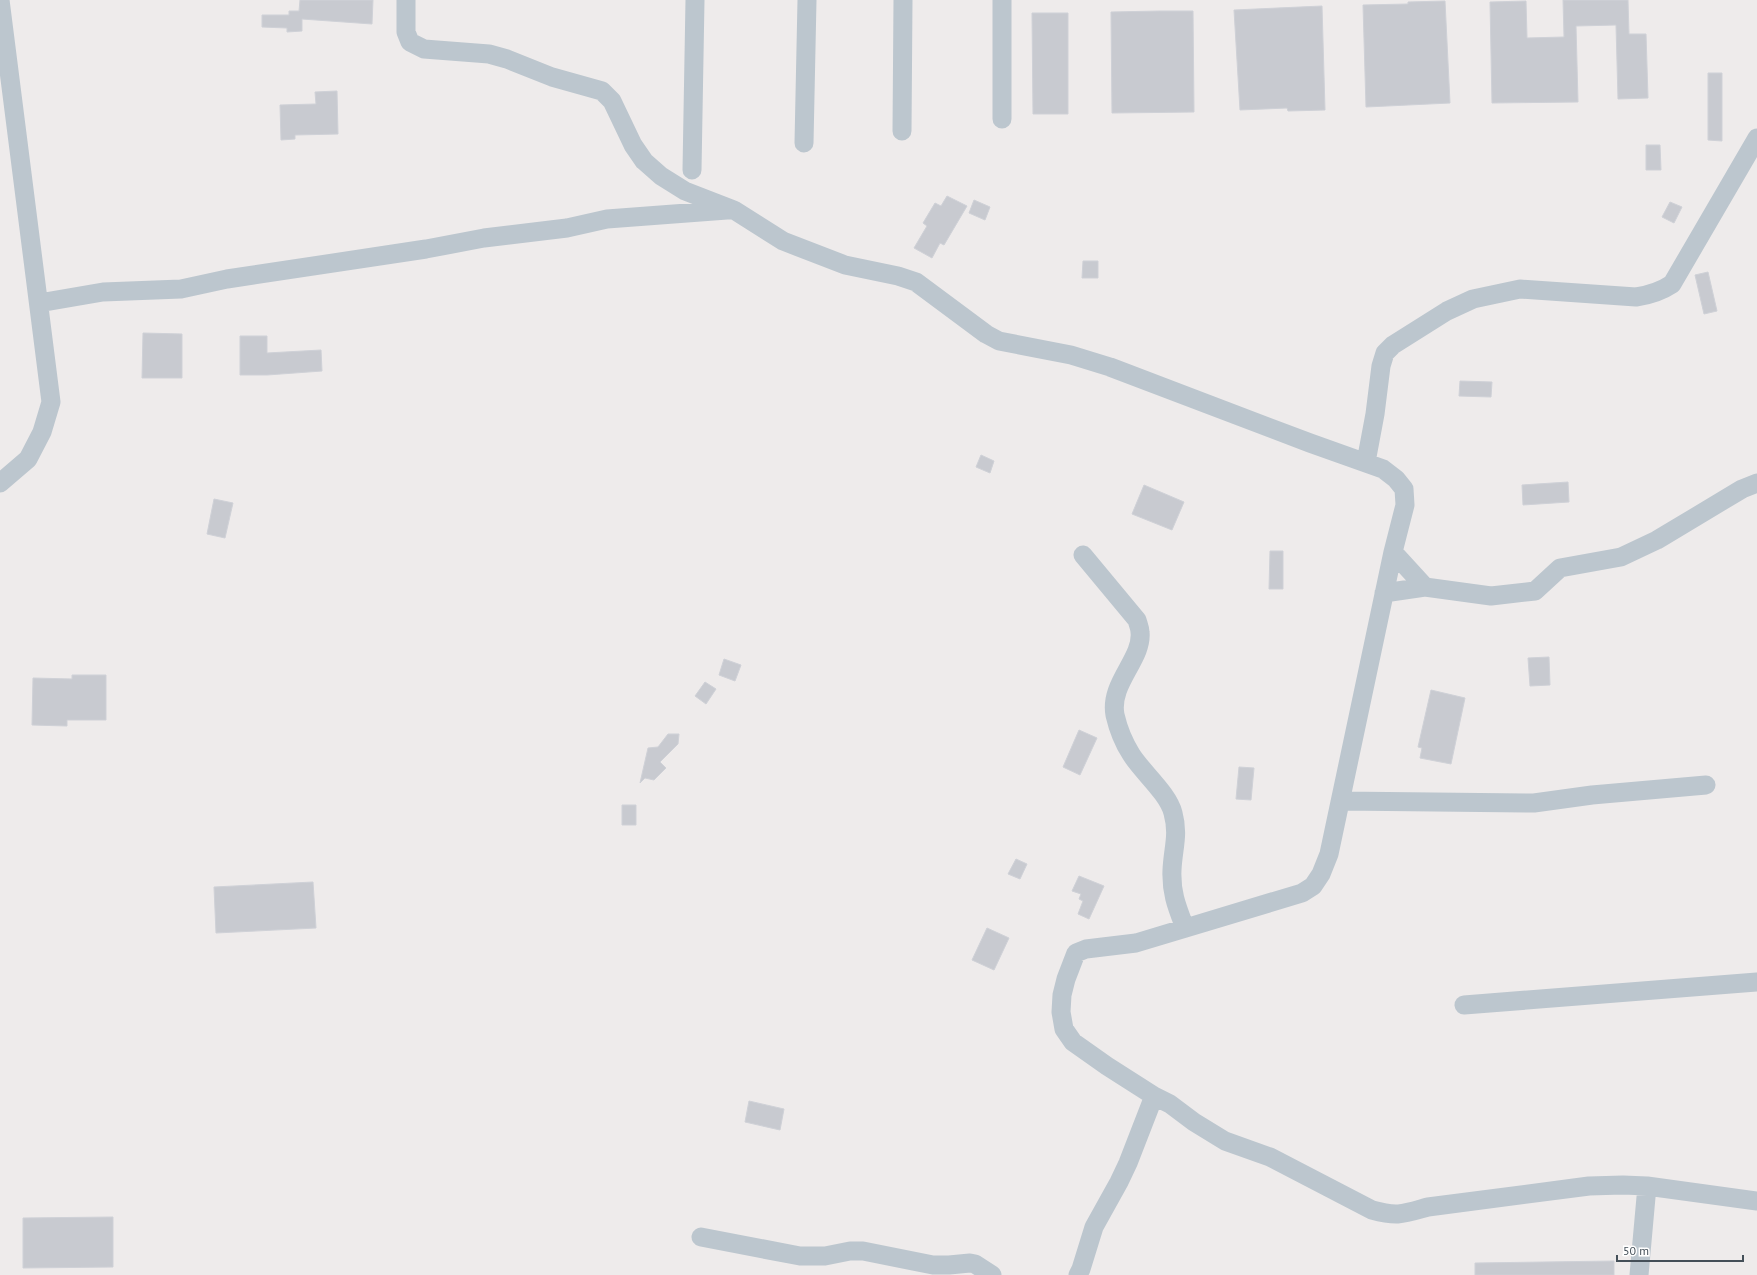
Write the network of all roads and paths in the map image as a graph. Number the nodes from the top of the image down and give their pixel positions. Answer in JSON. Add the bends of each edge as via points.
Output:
{"nodes":[{"id":1,"x":0,"y":0,"type":"edge"},
{"id":2,"x":406,"y":0,"type":"edge"},
{"id":3,"x":695,"y":0,"type":"edge"},
{"id":4,"x":806,"y":0,"type":"edge"},
{"id":5,"x":903,"y":0,"type":"edge"},
{"id":6,"x":1002,"y":0,"type":"edge"},
{"id":7,"x":1002,"y":119,"type":"dead end"},
{"id":8,"x":902,"y":131,"type":"dead end"},
{"id":9,"x":1757,"y":138,"type":"edge"},
{"id":10,"x":804,"y":143,"type":"dead end"},
{"id":11,"x":692,"y":170,"type":"dead end"},
{"id":12,"x":734,"y":210,"type":"junction"},
{"id":13,"x":39,"y":303,"type":"junction"},
{"id":14,"x":1366,"y":462,"type":"junction"},
{"id":15,"x":0,"y":483,"type":"edge"},
{"id":16,"x":1757,"y":483,"type":"edge"},
{"id":17,"x":1393,"y":552,"type":"junction"},
{"id":18,"x":1083,"y":555,"type":"dead end"},
{"id":19,"x":1425,"y":587,"type":"junction"},
{"id":20,"x":1384,"y":593,"type":"junction"},
{"id":21,"x":1706,"y":785,"type":"dead end"},
{"id":22,"x":1341,"y":801,"type":"junction"},
{"id":23,"x":1185,"y":928,"type":"junction"},
{"id":24,"x":1757,"y":982,"type":"edge"},
{"id":25,"x":1464,"y":1005,"type":"dead end"},
{"id":26,"x":1154,"y":1096,"type":"junction"},
{"id":27,"x":1647,"y":1186,"type":"junction"},
{"id":28,"x":1757,"y":1201,"type":"edge"},
{"id":29,"x":701,"y":1238,"type":"dead end"},
{"id":30,"x":992,"y":1275,"type":"edge"},
{"id":31,"x":1078,"y":1275,"type":"edge"},
{"id":32,"x":1639,"y":1275,"type":"edge"}],
"edges":[{"from":1,"to":13,"type":"street"},
{"from":2,"to":12,"type":"street","via":[[406,32],[410,42],[424,49],[489,54],[602,92],[612,101],[633,145],[644,161],[661,176],[685,191]]},
{"from":3,"to":11,"type":"street"},
{"from":4,"to":10,"type":"street"},
{"from":5,"to":8,"type":"street"},
{"from":6,"to":7,"type":"street"},
{"from":9,"to":14,"type":"street","via":[[1672,284],[1662,290],[1636,297],[1520,289],[1501,292],[1473,299],[1447,311],[1393,345],[1385,353],[1381,366]]},
{"from":12,"to":13,"type":"street","via":[[607,219],[566,228],[484,238],[227,279],[180,289],[103,292]]},
{"from":12,"to":14,"type":"street","via":[[783,241],[845,265],[916,282],[998,341],[1071,355],[1110,366]]},
{"from":13,"to":15,"type":"street","via":[[51,402],[42,432],[28,459]]},
{"from":14,"to":17,"type":"street","via":[[1383,469],[1404,489],[1405,505]]},
{"from":16,"to":19,"type":"street","via":[[1742,489],[1657,540],[1621,557],[1560,568],[1535,591],[1491,596]]},
{"from":17,"to":19,"type":"street"},
{"from":17,"to":20,"type":"street"},
{"from":18,"to":23,"type":"street","via":[[1137,620],[1139,641],[1116,694],[1115,714],[1131,754],[1173,811],[1177,833],[1172,869],[1173,896]]},
{"from":19,"to":20,"type":"street"},
{"from":20,"to":22,"type":"street"},
{"from":21,"to":22,"type":"street","via":[[1534,803]]},
{"from":22,"to":23,"type":"street","via":[[1328,854],[1321,874],[1313,886],[1302,893]]},
{"from":23,"to":26,"type":"street","via":[[1136,943],[1081,950],[1076,953],[1062,995],[1064,1029],[1073,1042]]},
{"from":24,"to":25,"type":"street"},
{"from":26,"to":27,"type":"street","via":[[1226,1141],[1270,1157],[1366,1207],[1389,1215],[1404,1215],[1428,1207],[1589,1186]]},
{"from":26,"to":31,"type":"street","via":[[1122,1176],[1094,1228]]},
{"from":27,"to":28,"type":"street"},
{"from":27,"to":32,"type":"street"},
{"from":29,"to":30,"type":"street","via":[[800,1256],[825,1256],[857,1251],[933,1265],[970,1263]]}]}
